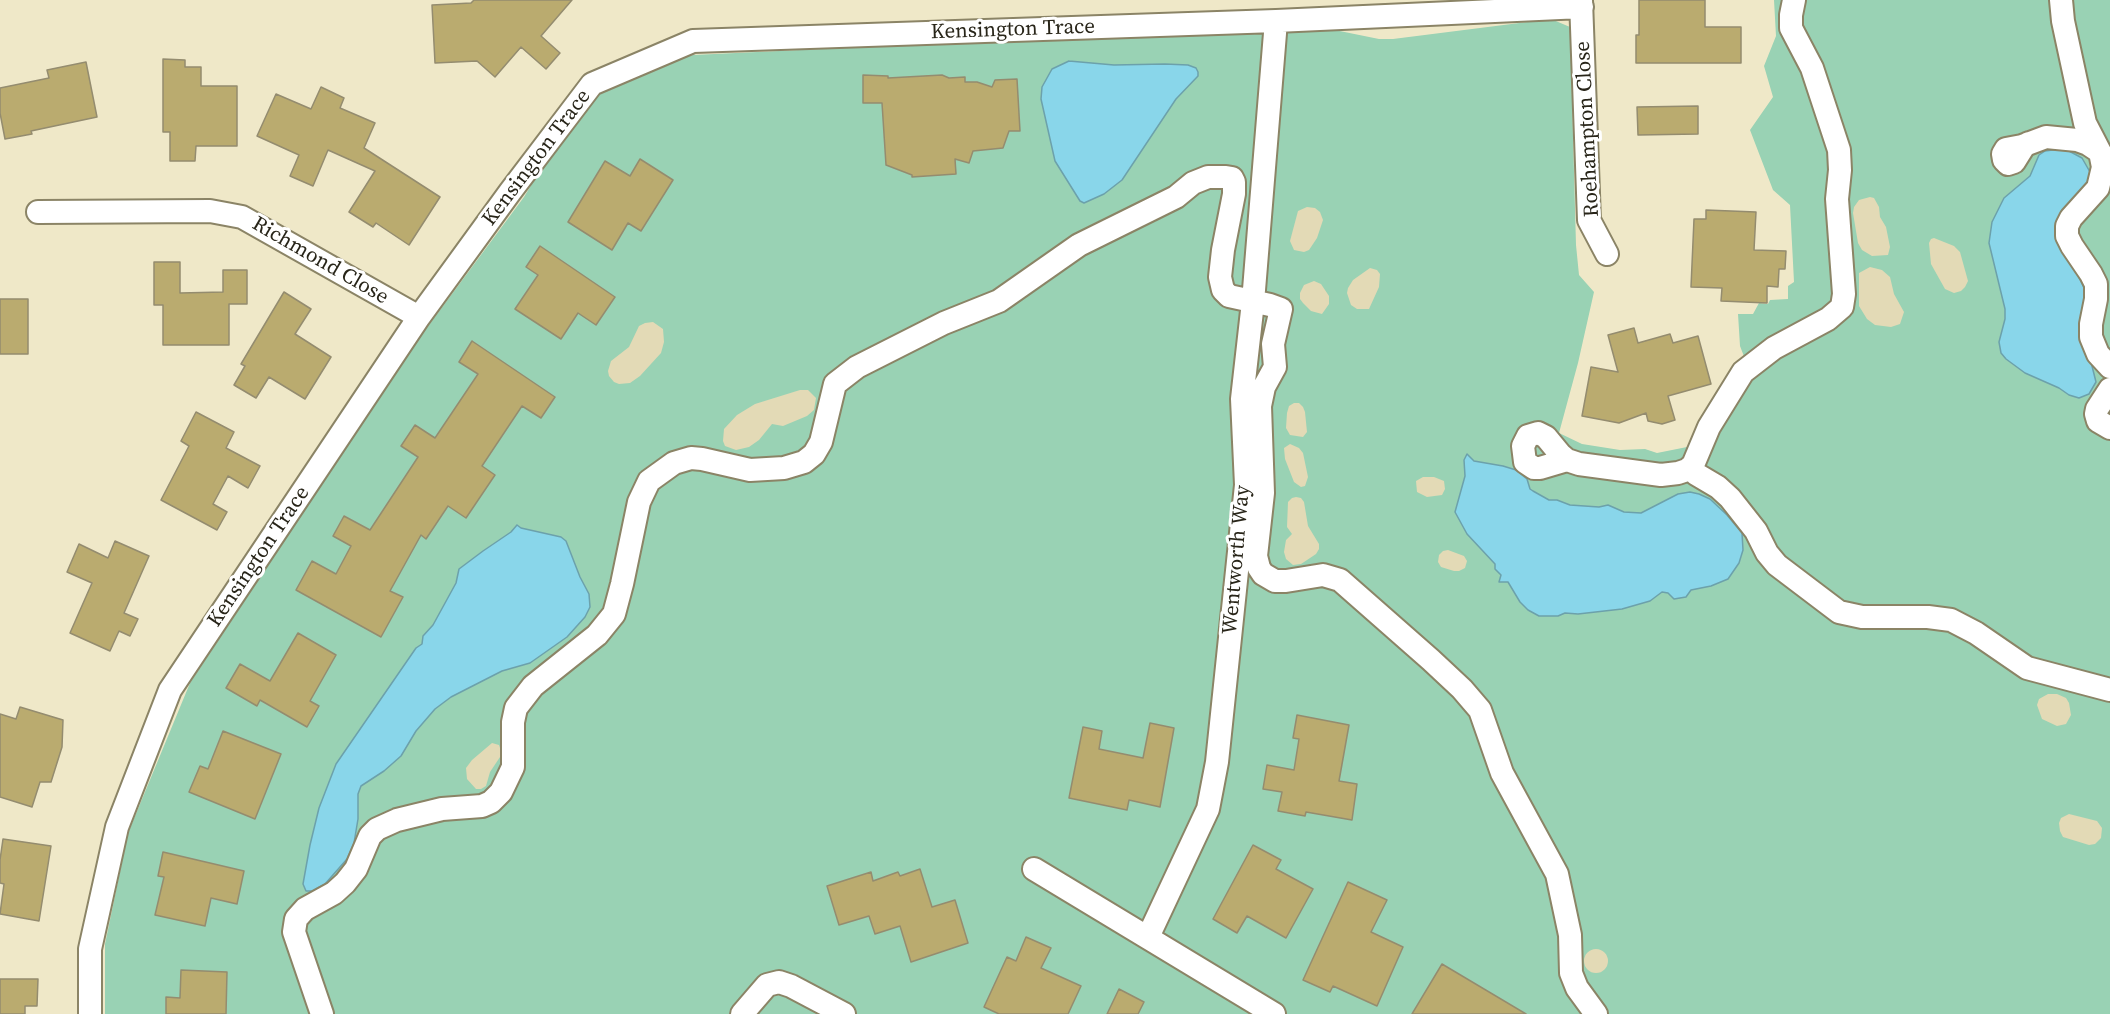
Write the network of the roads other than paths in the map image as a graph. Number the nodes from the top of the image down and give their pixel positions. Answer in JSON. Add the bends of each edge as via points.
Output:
{"nodes":[{"id":1,"x":1794,"y":0,"type":"edge"},
{"id":2,"x":2061,"y":0,"type":"edge"},
{"id":3,"x":1581,"y":4,"type":"edge"},
{"id":4,"x":1276,"y":21,"type":"junction"},
{"id":5,"x":2029,"y":143,"type":"dead end"},
{"id":6,"x":2100,"y":152,"type":"junction"},
{"id":7,"x":38,"y":212,"type":"dead end"},
{"id":8,"x":1607,"y":254,"type":"dead end"},
{"id":9,"x":1253,"y":302,"type":"junction"},
{"id":10,"x":419,"y":317,"type":"junction"},
{"id":11,"x":2110,"y":367,"type":"edge"},
{"id":12,"x":2110,"y":389,"type":"edge"},
{"id":13,"x":2110,"y":428,"type":"edge"},
{"id":14,"x":1567,"y":460,"type":"dead end"},
{"id":15,"x":1693,"y":465,"type":"junction"},
{"id":16,"x":2110,"y":690,"type":"edge"},
{"id":17,"x":1034,"y":868,"type":"dead end"},
{"id":18,"x":1148,"y":937,"type":"junction"},
{"id":19,"x":90,"y":1014,"type":"edge"},
{"id":20,"x":322,"y":1014,"type":"edge"},
{"id":21,"x":742,"y":1014,"type":"edge"},
{"id":22,"x":844,"y":1014,"type":"edge"},
{"id":23,"x":1274,"y":1014,"type":"edge"},
{"id":24,"x":1596,"y":1014,"type":"edge"}],
"edges":[{"from":1,"to":15,"type":"street","via":[[1791,28],[1812,68],[1839,150],[1837,199],[1843,303],[1828,319],[1774,348],[1743,372],[1709,427]]},
{"from":2,"to":6,"type":"street","via":[[2085,123]]},
{"from":3,"to":4,"type":"street","name":"Kensington Trace"},
{"from":3,"to":8,"type":"street","name":"Roehampton Close","via":[[1589,220]]},
{"from":4,"to":9,"type":"street","name":"Wentworth Way"},
{"from":4,"to":10,"type":"street","name":"Kensington Trace","via":[[693,41],[592,84]]},
{"from":5,"to":6,"type":"street","via":[[2046,137],[2064,137]]},
{"from":6,"to":11,"type":"street","via":[[2103,172],[2098,188],[2070,218],[2067,236],[2096,284],[2091,338]]},
{"from":7,"to":10,"type":"street","name":"Richmond Close","via":[[210,211],[242,217]]},
{"from":9,"to":18,"type":"street","name":"Wentworth Way","via":[[1242,399],[1245,485],[1217,762],[1208,809]]},
{"from":9,"to":20,"type":"street","via":[[1229,296],[1220,285],[1234,182],[1226,177],[1202,178],[1176,197],[1079,245],[999,301],[944,323],[857,367],[835,384],[821,442],[804,462],[766,471],[691,458],[660,471],[641,495],[619,599],[611,618],[592,639],[533,686],[516,708],[513,767],[501,792],[482,806],[442,809],[377,829],[345,883],[296,919],[296,938]]},
{"from":9,"to":24,"type":"street","via":[[1281,309],[1273,348],[1275,367],[1264,387],[1260,406],[1263,493],[1259,568],[1275,581],[1323,574],[1340,580],[1431,660],[1480,710],[1502,773],[1557,874],[1568,923],[1571,973]]},
{"from":10,"to":19,"type":"street","name":"Kensington Trace","via":[[170,690],[117,826],[90,949]]},
{"from":12,"to":13,"type":"street","via":[[2096,414],[2098,421]]},
{"from":14,"to":15,"type":"street","via":[[1610,470],[1661,475],[1678,473]]},
{"from":15,"to":16,"type":"street","via":[[1696,474],[1730,498],[1777,565],[1839,612],[1862,617],[1951,620],[2027,668]]},
{"from":17,"to":18,"type":"street"},
{"from":18,"to":23,"type":"street"},
{"from":21,"to":22,"type":"street","via":[[766,985],[779,982]]}]}
